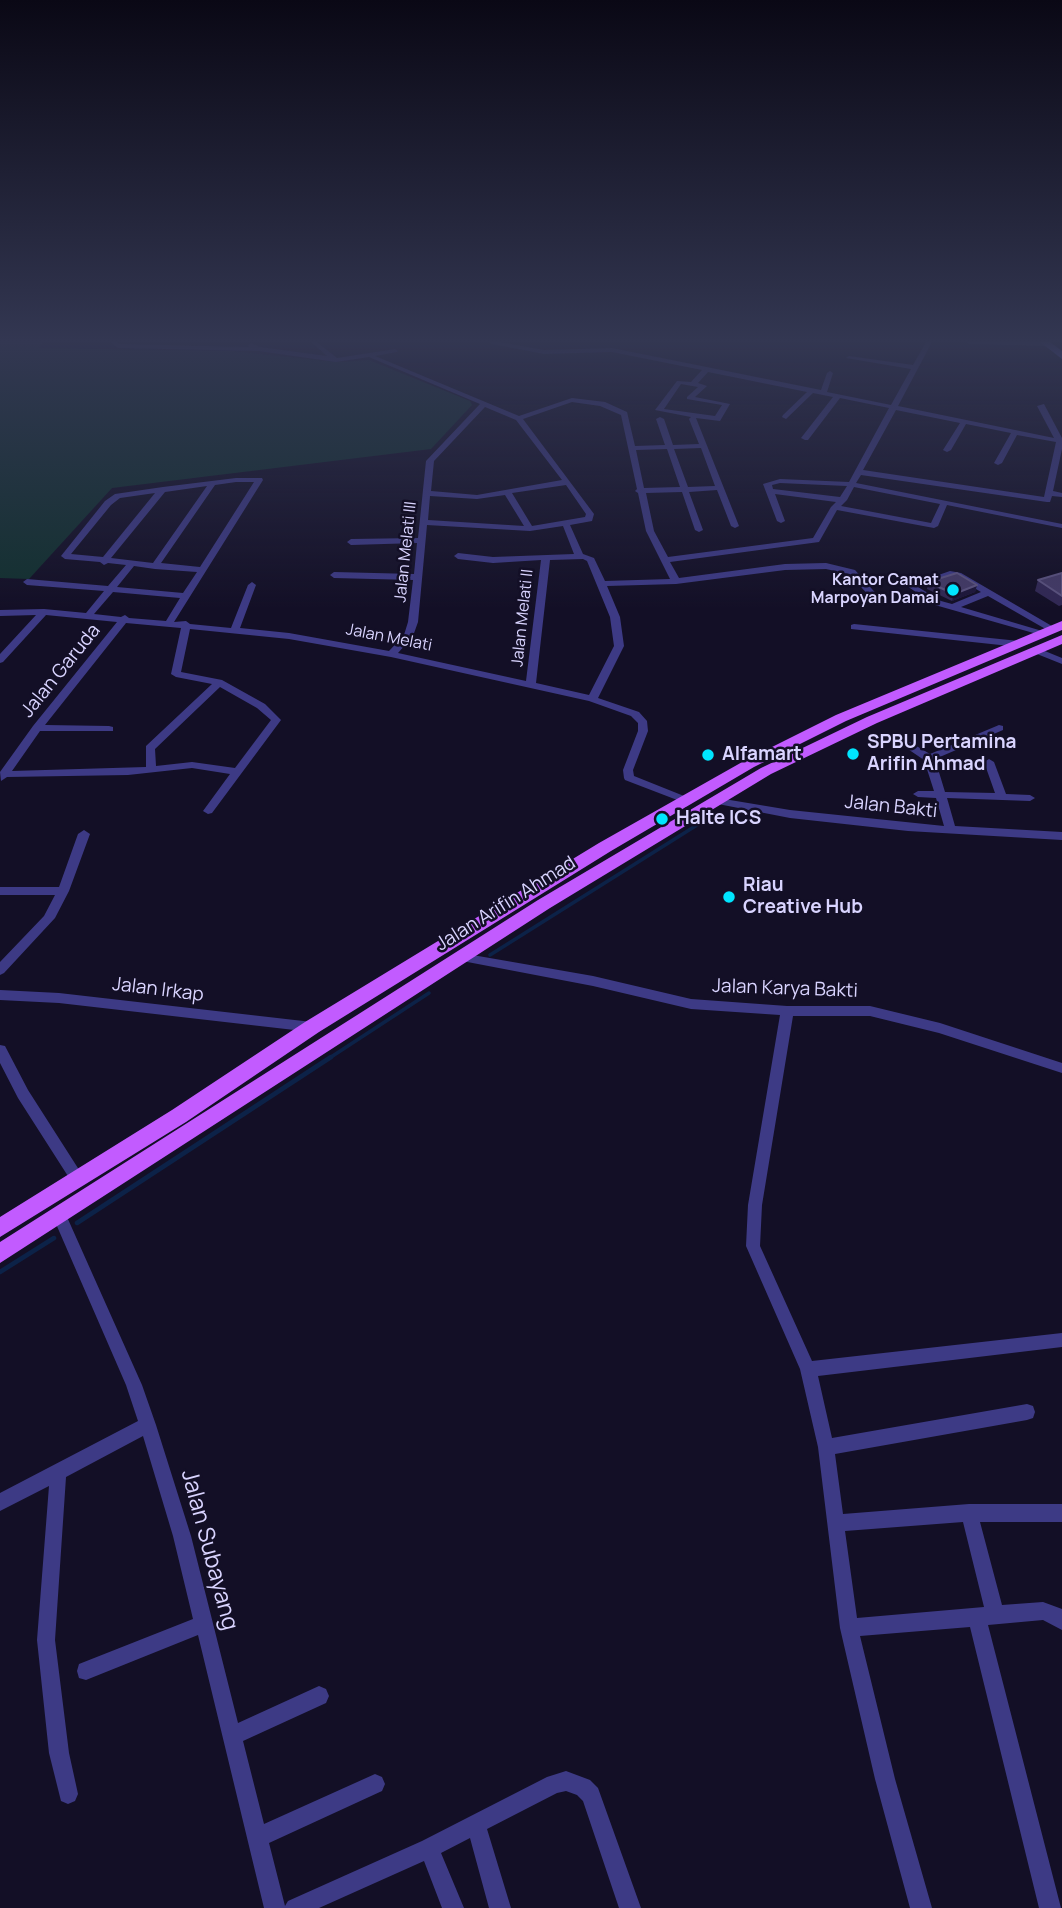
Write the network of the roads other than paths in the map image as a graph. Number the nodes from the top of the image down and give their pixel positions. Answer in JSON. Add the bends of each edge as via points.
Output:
{"nodes":[{"id":1,"x":457,"y":431,"type":"edge"},
{"id":2,"x":529,"y":431,"type":"edge"},
{"id":3,"x":627,"y":431,"type":"edge"},
{"id":4,"x":664,"y":431,"type":"edge"},
{"id":5,"x":698,"y":431,"type":"edge"},
{"id":6,"x":810,"y":431,"type":"edge"},
{"id":7,"x":880,"y":431,"type":"edge"},
{"id":8,"x":958,"y":431,"type":"edge"},
{"id":9,"x":1009,"y":431,"type":"edge"},
{"id":10,"x":1055,"y":431,"type":"edge"},
{"id":11,"x":1015,"y":432,"type":"junction"},
{"id":12,"x":805,"y":438,"type":"dead end"},
{"id":13,"x":1060,"y":440,"type":"junction"},
{"id":14,"x":704,"y":446,"type":"junction"},
{"id":15,"x":630,"y":448,"type":"junction"},
{"id":16,"x":669,"y":448,"type":"junction"},
{"id":17,"x":947,"y":450,"type":"dead end"},
{"id":18,"x":998,"y":463,"type":"dead end"},
{"id":19,"x":858,"y":472,"type":"junction"},
{"id":20,"x":567,"y":482,"type":"junction"},
{"id":21,"x":213,"y":483,"type":"junction"},
{"id":22,"x":852,"y":484,"type":"junction"},
{"id":23,"x":720,"y":488,"type":"junction"},
{"id":24,"x":163,"y":489,"type":"junction"},
{"id":25,"x":684,"y":490,"type":"junction"},
{"id":26,"x":639,"y":491,"type":"junction"},
{"id":27,"x":770,"y":491,"type":"junction"},
{"id":28,"x":508,"y":492,"type":"junction"},
{"id":29,"x":426,"y":493,"type":"junction"},
{"id":30,"x":1049,"y":493,"type":"junction"},
{"id":31,"x":1062,"y":495,"type":"edge"},
{"id":32,"x":843,"y":500,"type":"junction"},
{"id":33,"x":944,"y":503,"type":"junction"},
{"id":34,"x":835,"y":507,"type":"junction"},
{"id":35,"x":781,"y":521,"type":"dead end"},
{"id":36,"x":423,"y":522,"type":"junction"},
{"id":37,"x":566,"y":524,"type":"junction"},
{"id":38,"x":735,"y":526,"type":"dead end"},
{"id":39,"x":1062,"y":526,"type":"edge"},
{"id":40,"x":530,"y":529,"type":"junction"},
{"id":41,"x":699,"y":530,"type":"dead end"},
{"id":42,"x":419,"y":540,"type":"junction"},
{"id":43,"x":351,"y":542,"type":"dead end"},
{"id":44,"x":458,"y":555,"type":"dead end"},
{"id":45,"x":579,"y":555,"type":"junction"},
{"id":46,"x":546,"y":557,"type":"junction"},
{"id":47,"x":666,"y":560,"type":"junction"},
{"id":48,"x":104,"y":562,"type":"junction"},
{"id":49,"x":132,"y":564,"type":"junction"},
{"id":50,"x":155,"y":566,"type":"junction"},
{"id":51,"x":202,"y":570,"type":"junction"},
{"id":52,"x":334,"y":575,"type":"dead end"},
{"id":53,"x":417,"y":577,"type":"junction"},
{"id":54,"x":676,"y":581,"type":"junction"},
{"id":55,"x":27,"y":582,"type":"dead end"},
{"id":56,"x":601,"y":584,"type":"junction"},
{"id":57,"x":252,"y":585,"type":"dead end"},
{"id":58,"x":110,"y":590,"type":"junction"},
{"id":59,"x":989,"y":592,"type":"junction"},
{"id":60,"x":187,"y":596,"type":"junction"},
{"id":61,"x":876,"y":598,"type":"dead end"},
{"id":62,"x":953,"y":607,"type":"junction"},
{"id":63,"x":44,"y":612,"type":"junction"},
{"id":64,"x":0,"y":613,"type":"edge"},
{"id":65,"x":89,"y":615,"type":"junction"},
{"id":66,"x":125,"y":618,"type":"junction"},
{"id":67,"x":169,"y":623,"type":"junction"},
{"id":68,"x":186,"y":624,"type":"junction"},
{"id":69,"x":854,"y":627,"type":"dead end"},
{"id":70,"x":235,"y":630,"type":"junction"},
{"id":71,"x":1055,"y":632,"type":"edge"},
{"id":72,"x":1027,"y":647,"type":"junction"},
{"id":73,"x":391,"y":654,"type":"junction"},
{"id":74,"x":0,"y":660,"type":"edge"},
{"id":75,"x":1062,"y":661,"type":"edge"},
{"id":76,"x":947,"y":681,"type":"junction"},
{"id":77,"x":219,"y":682,"type":"junction"},
{"id":78,"x":531,"y":683,"type":"junction"},
{"id":79,"x":592,"y":699,"type":"junction"},
{"id":80,"x":37,"y":728,"type":"junction"},
{"id":81,"x":999,"y":728,"type":"dead end"},
{"id":82,"x":109,"y":729,"type":"dead end"},
{"id":83,"x":904,"y":743,"type":"dead end"},
{"id":84,"x":929,"y":758,"type":"junction"},
{"id":85,"x":989,"y":762,"type":"dead end"},
{"id":86,"x":150,"y":770,"type":"junction"},
{"id":87,"x":239,"y":772,"type":"junction"},
{"id":88,"x":2,"y":777,"type":"edge"},
{"id":89,"x":918,"y":794,"type":"dead end"},
{"id":90,"x":942,"y":795,"type":"junction"},
{"id":91,"x":1002,"y":797,"type":"junction"},
{"id":92,"x":1030,"y":798,"type":"dead end"},
{"id":93,"x":685,"y":800,"type":"junction"},
{"id":94,"x":718,"y":801,"type":"junction"},
{"id":95,"x":208,"y":811,"type":"dead end"},
{"id":96,"x":951,"y":830,"type":"junction"},
{"id":97,"x":84,"y":834,"type":"dead end"},
{"id":98,"x":1062,"y":836,"type":"edge"},
{"id":99,"x":0,"y":891,"type":"edge"},
{"id":100,"x":63,"y":891,"type":"junction"},
{"id":101,"x":461,"y":957,"type":"junction"},
{"id":102,"x":0,"y":970,"type":"edge"},
{"id":103,"x":0,"y":995,"type":"edge"},
{"id":104,"x":359,"y":1010,"type":"junction"},
{"id":105,"x":787,"y":1012,"type":"junction"},
{"id":106,"x":312,"y":1027,"type":"junction"},
{"id":107,"x":0,"y":1050,"type":"edge"},
{"id":108,"x":1062,"y":1068,"type":"edge"},
{"id":109,"x":78,"y":1180,"type":"junction"},
{"id":110,"x":60,"y":1217,"type":"junction"},
{"id":111,"x":0,"y":1228,"type":"edge"},
{"id":112,"x":0,"y":1254,"type":"edge"},
{"id":113,"x":1062,"y":1340,"type":"edge"},
{"id":114,"x":808,"y":1369,"type":"junction"},
{"id":115,"x":1027,"y":1412,"type":"dead end"},
{"id":116,"x":148,"y":1425,"type":"junction"},
{"id":117,"x":826,"y":1447,"type":"junction"},
{"id":118,"x":58,"y":1474,"type":"junction"},
{"id":119,"x":0,"y":1502,"type":"edge"},
{"id":120,"x":969,"y":1513,"type":"junction"},
{"id":121,"x":1062,"y":1513,"type":"edge"},
{"id":122,"x":835,"y":1523,"type":"junction"},
{"id":123,"x":986,"y":1617,"type":"junction"},
{"id":124,"x":1062,"y":1621,"type":"edge"},
{"id":125,"x":203,"y":1624,"type":"junction"},
{"id":126,"x":849,"y":1628,"type":"junction"},
{"id":127,"x":86,"y":1671,"type":"dead end"},
{"id":128,"x":319,"y":1696,"type":"dead end"},
{"id":129,"x":231,"y":1735,"type":"junction"},
{"id":130,"x":374,"y":1784,"type":"dead end"},
{"id":131,"x":68,"y":1794,"type":"dead end"},
{"id":132,"x":476,"y":1825,"type":"junction"},
{"id":133,"x":257,"y":1838,"type":"junction"},
{"id":134,"x":429,"y":1848,"type":"junction"},
{"id":135,"x":275,"y":1908,"type":"edge"},
{"id":136,"x":295,"y":1908,"type":"edge"},
{"id":137,"x":453,"y":1908,"type":"edge"},
{"id":138,"x":500,"y":1908,"type":"edge"},
{"id":139,"x":630,"y":1908,"type":"edge"},
{"id":140,"x":921,"y":1908,"type":"edge"},
{"id":141,"x":1050,"y":1908,"type":"edge"}],
"edges":[{"from":1,"to":29,"type":"street","name":"Jalan Melati III","via":[[434,455]]},
{"from":2,"to":20,"type":"street"},
{"from":3,"to":15,"type":"street"},
{"from":4,"to":16,"type":"street"},
{"from":5,"to":14,"type":"street"},
{"from":6,"to":12,"type":"street"},
{"from":7,"to":19,"type":"street"},
{"from":8,"to":17,"type":"street"},
{"from":9,"to":11,"type":"street"},
{"from":10,"to":13,"type":"street"},
{"from":11,"to":13,"type":"street"},
{"from":11,"to":18,"type":"street"},
{"from":13,"to":30,"type":"street"},
{"from":14,"to":16,"type":"street"},
{"from":14,"to":23,"type":"street"},
{"from":15,"to":16,"type":"street"},
{"from":15,"to":26,"type":"street"},
{"from":16,"to":25,"type":"street"},
{"from":19,"to":22,"type":"street"},
{"from":19,"to":30,"type":"street","via":[[1047,500]]},
{"from":20,"to":28,"type":"street"},
{"from":20,"to":37,"type":"street","via":[[590,517]]},
{"from":21,"to":24,"type":"street"},
{"from":21,"to":50,"type":"street"},
{"from":21,"to":51,"type":"street","via":[[259,480]]},
{"from":22,"to":27,"type":"street","via":[[775,481],[768,483]]},
{"from":22,"to":32,"type":"street"},
{"from":22,"to":33,"type":"street"},
{"from":23,"to":25,"type":"street"},
{"from":23,"to":38,"type":"street"},
{"from":24,"to":48,"type":"street"},
{"from":24,"to":48,"type":"street","via":[[111,500],[65,556]]},
{"from":25,"to":26,"type":"street"},
{"from":25,"to":41,"type":"street"},
{"from":26,"to":47,"type":"street","via":[[650,531]]},
{"from":27,"to":32,"type":"street"},
{"from":27,"to":35,"type":"street"},
{"from":28,"to":29,"type":"street","via":[[470,497]]},
{"from":28,"to":40,"type":"street"},
{"from":29,"to":36,"type":"street","name":"Jalan Melati III"},
{"from":30,"to":31,"type":"street"},
{"from":32,"to":34,"type":"street"},
{"from":33,"to":34,"type":"street","via":[[934,526]]},
{"from":33,"to":39,"type":"street"},
{"from":34,"to":47,"type":"street","via":[[814,542]]},
{"from":36,"to":40,"type":"street"},
{"from":36,"to":42,"type":"street","name":"Jalan Melati III"},
{"from":37,"to":40,"type":"street"},
{"from":37,"to":45,"type":"street"},
{"from":42,"to":43,"type":"street"},
{"from":42,"to":53,"type":"street","name":"Jalan Melati III"},
{"from":44,"to":46,"type":"street","via":[[493,560]]},
{"from":45,"to":46,"type":"street"},
{"from":45,"to":56,"type":"street","via":[[590,558]]},
{"from":46,"to":78,"type":"street","name":"Jalan Melati II"},
{"from":47,"to":54,"type":"street"},
{"from":48,"to":49,"type":"street"},
{"from":49,"to":50,"type":"street"},
{"from":49,"to":58,"type":"street"},
{"from":50,"to":51,"type":"street"},
{"from":51,"to":60,"type":"street"},
{"from":52,"to":53,"type":"street"},
{"from":53,"to":73,"type":"street","name":"Jalan Melati III","via":[[410,631]]},
{"from":54,"to":56,"type":"street"},
{"from":54,"to":61,"type":"street","via":[[785,566],[825,566],[852,572]]},
{"from":55,"to":58,"type":"street"},
{"from":56,"to":79,"type":"street","via":[[615,617],[619,646]]},
{"from":57,"to":70,"type":"street"},
{"from":58,"to":60,"type":"street"},
{"from":58,"to":65,"type":"street"},
{"from":59,"to":62,"type":"street"},
{"from":59,"to":62,"type":"street","via":[[950,574],[911,586]]},
{"from":59,"to":71,"type":"street"},
{"from":60,"to":67,"type":"street"},
{"from":62,"to":71,"type":"street"},
{"from":63,"to":64,"type":"street","name":"Jalan Melati"},
{"from":63,"to":65,"type":"street","name":"Jalan Melati"},
{"from":63,"to":74,"type":"street"},
{"from":65,"to":66,"type":"street","name":"Jalan Melati"},
{"from":66,"to":67,"type":"street","name":"Jalan Melati"},
{"from":66,"to":80,"type":"street","name":"Jalan Garuda"},
{"from":67,"to":68,"type":"street","name":"Jalan Melati"},
{"from":68,"to":70,"type":"street","name":"Jalan Melati"},
{"from":68,"to":77,"type":"street","via":[[176,674]]},
{"from":69,"to":72,"type":"street"},
{"from":70,"to":73,"type":"street","name":"Jalan Melati"},
{"from":71,"to":72,"type":"main road","name":"Jalan Arifin Ahmad"},
{"from":72,"to":75,"type":"street"},
{"from":72,"to":76,"type":"main road","name":"Jalan Arifin Ahmad"},
{"from":73,"to":78,"type":"street","name":"Jalan Melati"},
{"from":76,"to":93,"type":"main road","name":"Jalan Arifin Ahmad","via":[[786,743]]},
{"from":76,"to":94,"type":"main road","name":"Jalan Arifin Ahmad","via":[[801,753]]},
{"from":77,"to":86,"type":"street","via":[[150,748]]},
{"from":77,"to":87,"type":"street","via":[[276,719]]},
{"from":78,"to":79,"type":"street","name":"Jalan Melati"},
{"from":79,"to":93,"type":"street","name":"Jalan Melati","via":[[635,713],[643,723],[629,778]]},
{"from":80,"to":82,"type":"street"},
{"from":80,"to":88,"type":"street","name":"Jalan Garuda"},
{"from":81,"to":84,"type":"street"},
{"from":83,"to":84,"type":"street"},
{"from":84,"to":90,"type":"street"},
{"from":85,"to":91,"type":"street"},
{"from":86,"to":87,"type":"street","via":[[192,765]]},
{"from":86,"to":88,"type":"street"},
{"from":87,"to":95,"type":"street"},
{"from":89,"to":90,"type":"street"},
{"from":90,"to":91,"type":"street"},
{"from":90,"to":96,"type":"street"},
{"from":91,"to":92,"type":"street"},
{"from":93,"to":104,"type":"main road","name":"Jalan Arifin Ahmad"},
{"from":94,"to":96,"type":"street","name":"Jalan Bakti","via":[[790,814]]},
{"from":94,"to":101,"type":"main road","name":"Jalan Arifin Ahmad"},
{"from":96,"to":98,"type":"street","name":"Jalan Bakti"},
{"from":97,"to":100,"type":"street"},
{"from":99,"to":100,"type":"street"},
{"from":100,"to":102,"type":"street","via":[[49,918]]},
{"from":101,"to":104,"type":"main road","name":"Jalan Arifin Ahmad"},
{"from":101,"to":105,"type":"street","name":"Jalan Karya Bakti","via":[[691,1004]]},
{"from":103,"to":106,"type":"street","name":"Jalan Irkap"},
{"from":104,"to":106,"type":"main road","name":"Jalan Arifin Ahmad"},
{"from":104,"to":110,"type":"main road","name":"Jalan Arifin Ahmad"},
{"from":105,"to":108,"type":"street","name":"Jalan Karya Bakti","via":[[870,1012],[940,1028]]},
{"from":105,"to":114,"type":"street","via":[[752,1239]]},
{"from":106,"to":109,"type":"main road","name":"Jalan Arifin Ahmad"},
{"from":107,"to":109,"type":"street"},
{"from":109,"to":111,"type":"main road","name":"Jalan Arifin Ahmad"},
{"from":110,"to":112,"type":"main road","name":"Jalan Arifin Ahmad"},
{"from":110,"to":116,"type":"street","name":"Jalan Subayang"},
{"from":113,"to":114,"type":"street"},
{"from":114,"to":117,"type":"street"},
{"from":115,"to":117,"type":"street"},
{"from":116,"to":118,"type":"street"},
{"from":116,"to":125,"type":"street","name":"Jalan Subayang"},
{"from":117,"to":122,"type":"street"},
{"from":118,"to":119,"type":"street"},
{"from":118,"to":131,"type":"street","via":[[46,1640]]},
{"from":120,"to":121,"type":"street"},
{"from":120,"to":122,"type":"street"},
{"from":120,"to":123,"type":"street"},
{"from":122,"to":126,"type":"street"},
{"from":123,"to":124,"type":"street","via":[[1043,1611]]},
{"from":123,"to":126,"type":"street"},
{"from":123,"to":141,"type":"street"},
{"from":125,"to":127,"type":"street"},
{"from":125,"to":129,"type":"street","name":"Jalan Subayang"},
{"from":126,"to":140,"type":"street","via":[[884,1779]]},
{"from":128,"to":129,"type":"street"},
{"from":129,"to":133,"type":"street","name":"Jalan Subayang"},
{"from":130,"to":133,"type":"street"},
{"from":132,"to":134,"type":"street"},
{"from":132,"to":138,"type":"street"},
{"from":132,"to":139,"type":"street","via":[[561,1781],[583,1787],[591,1795]]},
{"from":133,"to":135,"type":"street","name":"Jalan Subayang"},
{"from":134,"to":136,"type":"street"},
{"from":134,"to":137,"type":"street"}]}
